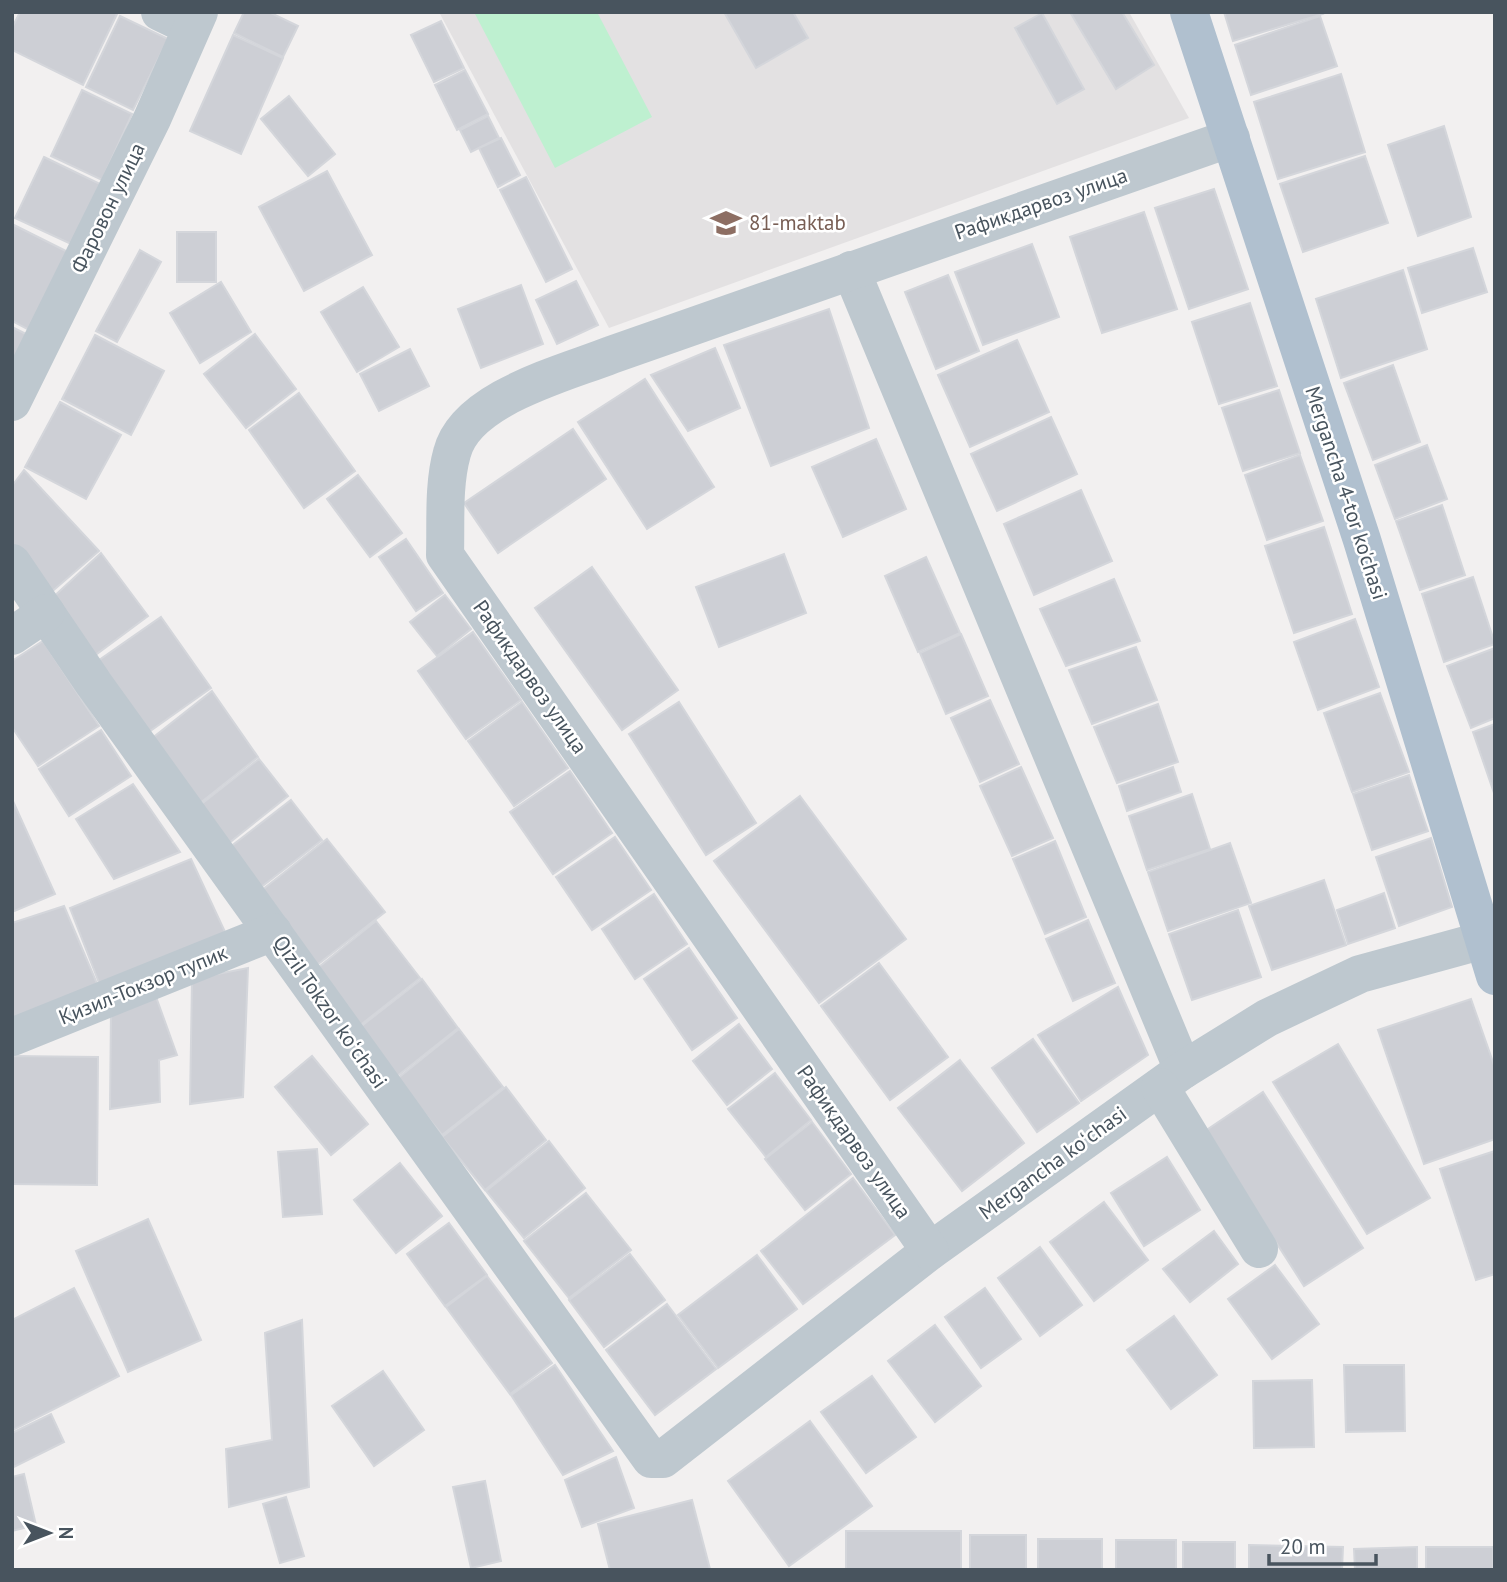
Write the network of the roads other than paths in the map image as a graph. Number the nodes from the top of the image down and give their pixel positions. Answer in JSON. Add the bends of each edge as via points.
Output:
{"nodes":[{"id":1,"x":1189,"y":12,"type":"edge"},
{"id":2,"x":183,"y":17,"type":"edge"},
{"id":3,"x":1231,"y":138,"type":"junction"},
{"id":4,"x":851,"y":270,"type":"junction"},
{"id":5,"x":12,"y":402,"type":"edge"},
{"id":6,"x":12,"y":563,"type":"edge"},
{"id":7,"x":46,"y":613,"type":"junction"},
{"id":8,"x":12,"y":636,"type":"edge"},
{"id":9,"x":273,"y":932,"type":"junction"},
{"id":10,"x":1489,"y":939,"type":"edge"},
{"id":11,"x":1495,"y":976,"type":"edge"},
{"id":12,"x":12,"y":1037,"type":"edge"},
{"id":13,"x":1171,"y":1079,"type":"junction"},
{"id":14,"x":1259,"y":1249,"type":"dead end"},
{"id":15,"x":930,"y":1251,"type":"junction"},
{"id":16,"x":651,"y":1459,"type":"joint"}],
"edges":[{"from":1,"to":3,"type":"main road","name":"Mergancha 4-tor ko'chasi"},
{"from":2,"to":5,"type":"street","name":"Фаровон улица","via":[[152,119]]},
{"from":3,"to":4,"type":"street","name":"Рафикдарвоз улица"},
{"from":3,"to":10,"type":"main road","name":"Mergancha 4-tor ko'chasi"},
{"from":4,"to":13,"type":"street"},
{"from":4,"to":15,"type":"street","name":"Рафикдарвоз улица","via":[[511,393],[464,427],[452,453],[445,555]]},
{"from":6,"to":7,"type":"street","name":"Qizil Tokzor koʻchasi"},
{"from":7,"to":8,"type":"street"},
{"from":7,"to":9,"type":"street","name":"Qizil Tokzor koʻchasi"},
{"from":9,"to":12,"type":"street","name":"Қизил-Токзор тупик"},
{"from":9,"to":16,"type":"street","name":"Qizil Tokzor koʻchasi"},
{"from":10,"to":11,"type":"main road","name":"Mergancha 4-tor ko'chasi"},
{"from":10,"to":13,"type":"street","name":"Mergancha koʻchasi","via":[[1360,974],[1267,1018]]},
{"from":13,"to":14,"type":"street"},
{"from":13,"to":15,"type":"street","name":"Mergancha koʻchasi"},
{"from":15,"to":16,"type":"street","name":"Mergancha koʻchasi","via":[[663,1459]]}]}
